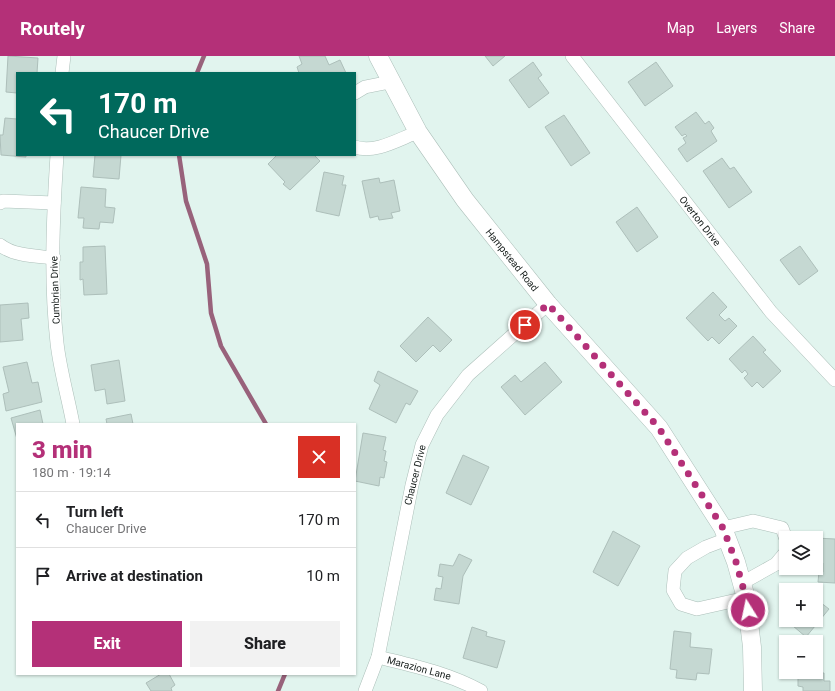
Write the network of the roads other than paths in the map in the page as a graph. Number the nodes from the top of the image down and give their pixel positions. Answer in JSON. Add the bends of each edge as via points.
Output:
{"nodes":[{"id":1,"x":64,"y":56,"type":"edge"},
{"id":2,"x":378,"y":56,"type":"edge"},
{"id":3,"x":572,"y":56,"type":"edge"},
{"id":4,"x":62,"y":72,"type":"edge"},
{"id":5,"x":390,"y":82,"type":"junction"},
{"id":6,"x":356,"y":92,"type":"edge"},
{"id":7,"x":418,"y":132,"type":"junction"},
{"id":8,"x":356,"y":147,"type":"edge"},
{"id":9,"x":57,"y":156,"type":"edge"},
{"id":10,"x":0,"y":203,"type":"edge"},
{"id":11,"x":54,"y":203,"type":"junction"},
{"id":12,"x":0,"y":245,"type":"edge"},
{"id":13,"x":54,"y":258,"type":"junction"},
{"id":14,"x":548,"y":304,"type":"junction"},
{"id":15,"x":835,"y":380,"type":"edge"},
{"id":16,"x":73,"y":423,"type":"edge"},
{"id":17,"x":783,"y":531,"type":"edge"},
{"id":18,"x":725,"y":534,"type":"junction"},
{"id":19,"x":779,"y":560,"type":"edge"},
{"id":20,"x":744,"y":590,"type":"junction"},
{"id":21,"x":378,"y":657,"type":"junction"},
{"id":22,"x":365,"y":691,"type":"edge"},
{"id":23,"x":481,"y":691,"type":"edge"},
{"id":24,"x":753,"y":691,"type":"edge"}],
"edges":[{"from":1,"to":4,"type":"street"},
{"from":2,"to":5,"type":"street","name":"Hampstead Road"},
{"from":3,"to":15,"type":"street","name":"Overton Drive","via":[[771,312]]},
{"from":5,"to":6,"type":"street","via":[[365,87]]},
{"from":5,"to":7,"type":"street","name":"Hampstead Road"},
{"from":7,"to":8,"type":"street","via":[[376,148]]},
{"from":7,"to":14,"type":"street","name":"Hampstead Road","via":[[465,200]]},
{"from":9,"to":11,"type":"street","name":"Cumbrian Drive"},
{"from":10,"to":11,"type":"street","via":[[23,200]]},
{"from":11,"to":13,"type":"street","name":"Cumbrian Drive"},
{"from":12,"to":13,"type":"street","via":[[20,254]]},
{"from":13,"to":16,"type":"street","name":"Cumbrian Drive","via":[[57,344]]},
{"from":14,"to":18,"type":"street","name":"Hampstead Road","via":[[659,428]]},
{"from":14,"to":21,"type":"street","name":"Chaucer Drive","via":[[468,376],[437,415],[422,445]]},
{"from":17,"to":18,"type":"street","via":[[782,528],[753,521]]},
{"from":18,"to":20,"type":"street","name":"Hampstead Road"},
{"from":18,"to":20,"type":"street","via":[[687,558],[675,572],[673,590],[681,604],[697,609]]},
{"from":19,"to":20,"type":"street"},
{"from":20,"to":24,"type":"street","name":"Hampstead Road","via":[[752,647]]},
{"from":21,"to":22,"type":"street","name":"Chaucer Drive"},
{"from":21,"to":23,"type":"street","name":"Marazion Lane","via":[[453,677]]}]}
